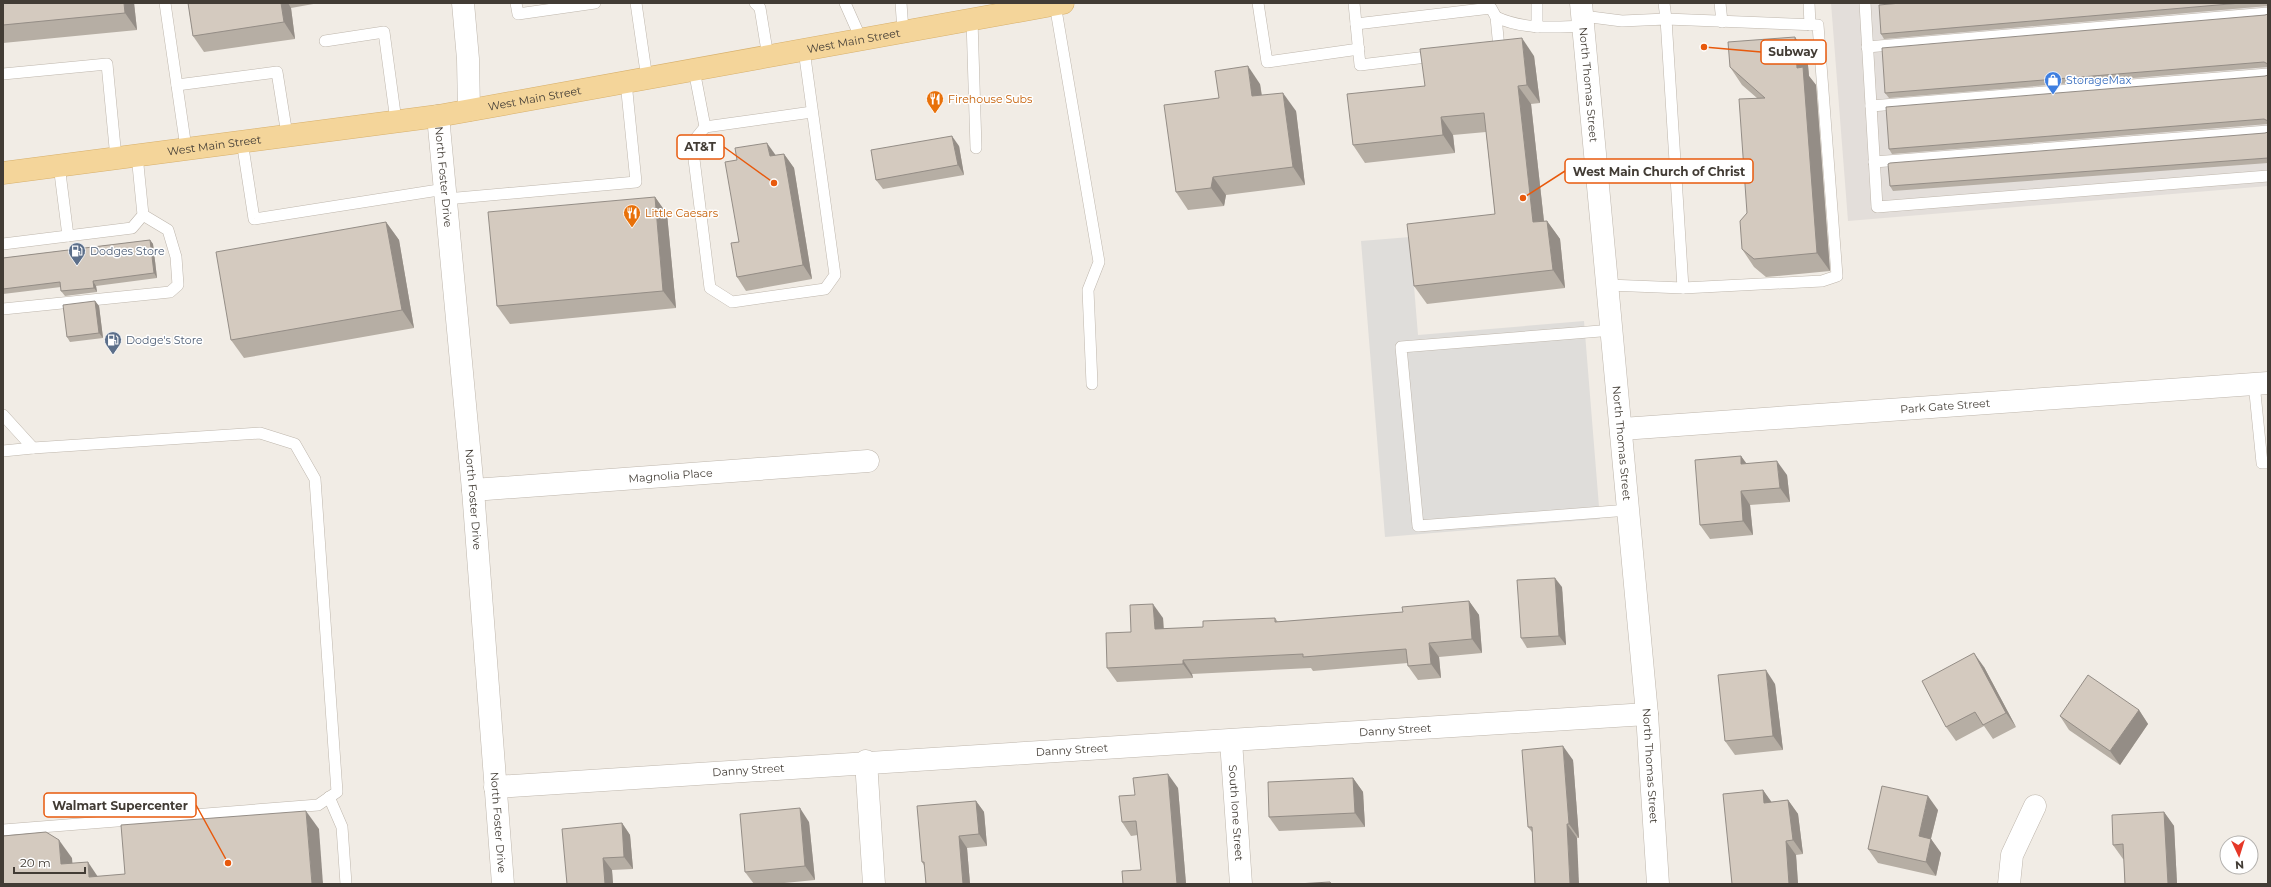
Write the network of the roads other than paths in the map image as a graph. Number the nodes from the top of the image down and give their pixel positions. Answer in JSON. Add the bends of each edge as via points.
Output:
{"nodes":[{"id":1,"x":165,"y":3,"type":"edge"},
{"id":2,"x":463,"y":3,"type":"edge"},
{"id":3,"x":516,"y":3,"type":"edge"},
{"id":4,"x":595,"y":3,"type":"edge"},
{"id":5,"x":636,"y":3,"type":"edge"},
{"id":6,"x":754,"y":3,"type":"edge"},
{"id":7,"x":845,"y":3,"type":"edge"},
{"id":8,"x":901,"y":3,"type":"edge"},
{"id":9,"x":1258,"y":3,"type":"edge"},
{"id":10,"x":1354,"y":3,"type":"edge"},
{"id":11,"x":1537,"y":3,"type":"edge"},
{"id":12,"x":1664,"y":3,"type":"edge"},
{"id":13,"x":1720,"y":3,"type":"edge"},
{"id":14,"x":1809,"y":3,"type":"edge"},
{"id":15,"x":1865,"y":3,"type":"edge"},
{"id":16,"x":1059,"y":4,"type":"edge"},
{"id":17,"x":1483,"y":6,"type":"edge"},
{"id":18,"x":981,"y":13,"type":"edge"},
{"id":19,"x":2268,"y":13,"type":"edge"},
{"id":20,"x":1583,"y":15,"type":"edge"},
{"id":21,"x":1496,"y":17,"type":"junction"},
{"id":22,"x":1666,"y":19,"type":"junction"},
{"id":23,"x":1722,"y":22,"type":"junction"},
{"id":24,"x":1356,"y":24,"type":"junction"},
{"id":25,"x":1810,"y":25,"type":"junction"},
{"id":26,"x":1537,"y":27,"type":"junction"},
{"id":27,"x":903,"y":31,"type":"junction"},
{"id":28,"x":861,"y":39,"type":"junction"},
{"id":29,"x":325,"y":41,"type":"dead end"},
{"id":30,"x":1867,"y":47,"type":"junction"},
{"id":31,"x":1359,"y":49,"type":"junction"},
{"id":32,"x":804,"y":50,"type":"junction"},
{"id":33,"x":1484,"y":50,"type":"edge"},
{"id":34,"x":1445,"y":55,"type":"edge"},
{"id":35,"x":768,"y":57,"type":"junction"},
{"id":36,"x":694,"y":70,"type":"junction"},
{"id":37,"x":3,"y":74,"type":"edge"},
{"id":38,"x":2268,"y":74,"type":"edge"},
{"id":39,"x":636,"y":80,"type":"junction"},
{"id":40,"x":176,"y":85,"type":"junction"},
{"id":41,"x":1871,"y":106,"type":"junction"},
{"id":42,"x":469,"y":110,"type":"junction"},
{"id":43,"x":812,"y":112,"type":"junction"},
{"id":44,"x":438,"y":116,"type":"junction"},
{"id":45,"x":396,"y":121,"type":"junction"},
{"id":46,"x":705,"y":127,"type":"junction"},
{"id":47,"x":2268,"y":131,"type":"edge"},
{"id":48,"x":287,"y":135,"type":"junction"},
{"id":49,"x":242,"y":141,"type":"junction"},
{"id":50,"x":186,"y":148,"type":"junction"},
{"id":51,"x":976,"y":148,"type":"dead end"},
{"id":52,"x":127,"y":156,"type":"junction"},
{"id":53,"x":1874,"y":162,"type":"junction"},
{"id":54,"x":59,"y":165,"type":"junction"},
{"id":55,"x":3,"y":173,"type":"edge"},
{"id":56,"x":2268,"y":176,"type":"edge"},
{"id":57,"x":445,"y":194,"type":"junction"},
{"id":58,"x":143,"y":215,"type":"junction"},
{"id":59,"x":68,"y":236,"type":"junction"},
{"id":60,"x":3,"y":244,"type":"edge"},
{"id":61,"x":1608,"y":285,"type":"junction"},
{"id":62,"x":1683,"y":288,"type":"junction"},
{"id":63,"x":3,"y":309,"type":"edge"},
{"id":64,"x":1613,"y":330,"type":"junction"},
{"id":65,"x":2261,"y":383,"type":"edge"},
{"id":66,"x":1092,"y":384,"type":"dead end"},
{"id":67,"x":3,"y":415,"type":"edge"},
{"id":68,"x":1622,"y":429,"type":"junction"},
{"id":69,"x":33,"y":448,"type":"junction"},
{"id":70,"x":3,"y":451,"type":"edge"},
{"id":71,"x":868,"y":461,"type":"dead end"},
{"id":72,"x":2268,"y":463,"type":"edge"},
{"id":73,"x":473,"y":490,"type":"junction"},
{"id":74,"x":1629,"y":510,"type":"junction"},
{"id":75,"x":1648,"y":714,"type":"junction"},
{"id":76,"x":1231,"y":741,"type":"junction"},
{"id":77,"x":866,"y":761,"type":"junction"},
{"id":78,"x":495,"y":787,"type":"junction"},
{"id":79,"x":329,"y":797,"type":"junction"},
{"id":80,"x":2035,"y":806,"type":"dead end"},
{"id":81,"x":3,"y":830,"type":"edge"},
{"id":82,"x":346,"y":884,"type":"edge"},
{"id":83,"x":503,"y":884,"type":"edge"},
{"id":84,"x":874,"y":884,"type":"edge"},
{"id":85,"x":1241,"y":884,"type":"edge"},
{"id":86,"x":1658,"y":884,"type":"edge"},
{"id":87,"x":2009,"y":884,"type":"edge"}],
"edges":[{"from":1,"to":40,"type":"lane"},
{"from":2,"to":42,"type":"street"},
{"from":3,"to":4,"type":"lane","via":[[518,14]]},
{"from":5,"to":39,"type":"lane"},
{"from":6,"to":35,"type":"lane","via":[[760,8]]},
{"from":7,"to":28,"type":"lane"},
{"from":8,"to":27,"type":"lane"},
{"from":9,"to":31,"type":"lane","via":[[1267,62]]},
{"from":10,"to":24,"type":"lane"},
{"from":11,"to":26,"type":"lane"},
{"from":12,"to":22,"type":"lane"},
{"from":13,"to":23,"type":"lane"},
{"from":14,"to":25,"type":"lane"},
{"from":15,"to":30,"type":"lane"},
{"from":16,"to":18,"type":"main road","name":"West Main Street"},
{"from":16,"to":66,"type":"lane","via":[[1099,262],[1088,290]]},
{"from":17,"to":21,"type":"lane","via":[[1491,8]]},
{"from":17,"to":24,"type":"lane"},
{"from":18,"to":27,"type":"main road","name":"West Main Street"},
{"from":18,"to":51,"type":"lane"},
{"from":19,"to":30,"type":"lane"},
{"from":20,"to":22,"type":"lane","via":[[1622,21]]},
{"from":20,"to":26,"type":"lane"},
{"from":20,"to":61,"type":"street","name":"North Thomas Street"},
{"from":21,"to":26,"type":"lane","via":[[1513,24]]},
{"from":21,"to":33,"type":"lane","via":[[1499,48]]},
{"from":22,"to":23,"type":"lane"},
{"from":22,"to":62,"type":"lane"},
{"from":23,"to":25,"type":"lane"},
{"from":24,"to":31,"type":"lane"},
{"from":25,"to":62,"type":"lane","via":[[1818,25],[1837,276],[1822,281]]},
{"from":27,"to":28,"type":"main road","name":"West Main Street"},
{"from":28,"to":32,"type":"main road","name":"West Main Street"},
{"from":29,"to":45,"type":"lane","via":[[384,32]]},
{"from":30,"to":41,"type":"lane"},
{"from":31,"to":34,"type":"lane","via":[[1360,65]]},
{"from":32,"to":35,"type":"main road","name":"West Main Street"},
{"from":32,"to":43,"type":"lane"},
{"from":35,"to":36,"type":"main road","name":"West Main Street"},
{"from":36,"to":39,"type":"main road","name":"West Main Street"},
{"from":36,"to":46,"type":"lane"},
{"from":37,"to":52,"type":"lane","via":[[107,64]]},
{"from":38,"to":41,"type":"lane"},
{"from":39,"to":42,"type":"main road","name":"West Main Street"},
{"from":39,"to":57,"type":"lane","via":[[636,182]]},
{"from":40,"to":48,"type":"lane","via":[[277,72]]},
{"from":40,"to":50,"type":"lane"},
{"from":41,"to":53,"type":"lane"},
{"from":42,"to":44,"type":"main road","name":"West Main Street"},
{"from":43,"to":46,"type":"lane"},
{"from":43,"to":46,"type":"lane","via":[[835,274],[824,289],[732,302],[710,288],[692,143]]},
{"from":44,"to":45,"type":"main road","name":"West Main Street"},
{"from":44,"to":57,"type":"street","name":"North Foster Drive"},
{"from":45,"to":48,"type":"main road","name":"West Main Street"},
{"from":47,"to":53,"type":"lane"},
{"from":48,"to":49,"type":"main road","name":"West Main Street"},
{"from":49,"to":50,"type":"main road","name":"West Main Street"},
{"from":49,"to":57,"type":"lane","via":[[254,219]]},
{"from":50,"to":52,"type":"main road","name":"West Main Street"},
{"from":52,"to":54,"type":"main road","name":"West Main Street"},
{"from":52,"to":58,"type":"lane"},
{"from":53,"to":56,"type":"lane","via":[[1877,207]]},
{"from":54,"to":55,"type":"main road","name":"West Main Street"},
{"from":54,"to":59,"type":"lane"},
{"from":57,"to":73,"type":"street","name":"North Foster Drive"},
{"from":58,"to":59,"type":"lane","via":[[132,228]]},
{"from":58,"to":63,"type":"lane","via":[[168,230],[176,257],[178,285],[170,292]]},
{"from":59,"to":60,"type":"lane"},
{"from":61,"to":62,"type":"lane"},
{"from":61,"to":64,"type":"street","name":"North Thomas Street"},
{"from":64,"to":68,"type":"street","name":"North Thomas Street"},
{"from":64,"to":74,"type":"lane","via":[[1401,347],[1402,362],[1418,526]]},
{"from":65,"to":68,"type":"street","name":"Park Gate Street"},
{"from":65,"to":72,"type":"lane","via":[[2262,463]]},
{"from":67,"to":69,"type":"lane"},
{"from":68,"to":74,"type":"street","name":"North Thomas Street"},
{"from":69,"to":70,"type":"lane"},
{"from":69,"to":79,"type":"lane","via":[[260,433],[295,444],[315,479],[337,792]]},
{"from":71,"to":73,"type":"street","name":"Magnolia Place"},
{"from":73,"to":78,"type":"street","name":"North Foster Drive"},
{"from":74,"to":75,"type":"street","name":"North Thomas Street"},
{"from":75,"to":76,"type":"street","name":"Danny Street"},
{"from":75,"to":86,"type":"street","name":"North Thomas Street"},
{"from":76,"to":77,"type":"street","name":"Danny Street"},
{"from":76,"to":85,"type":"street","name":"South Ione Street"},
{"from":77,"to":78,"type":"street","name":"Danny Street"},
{"from":77,"to":84,"type":"street"},
{"from":78,"to":83,"type":"street","name":"North Foster Drive"},
{"from":79,"to":81,"type":"lane","via":[[318,805]]},
{"from":79,"to":82,"type":"lane","via":[[342,827]]},
{"from":80,"to":87,"type":"street","via":[[2012,855]]}]}
